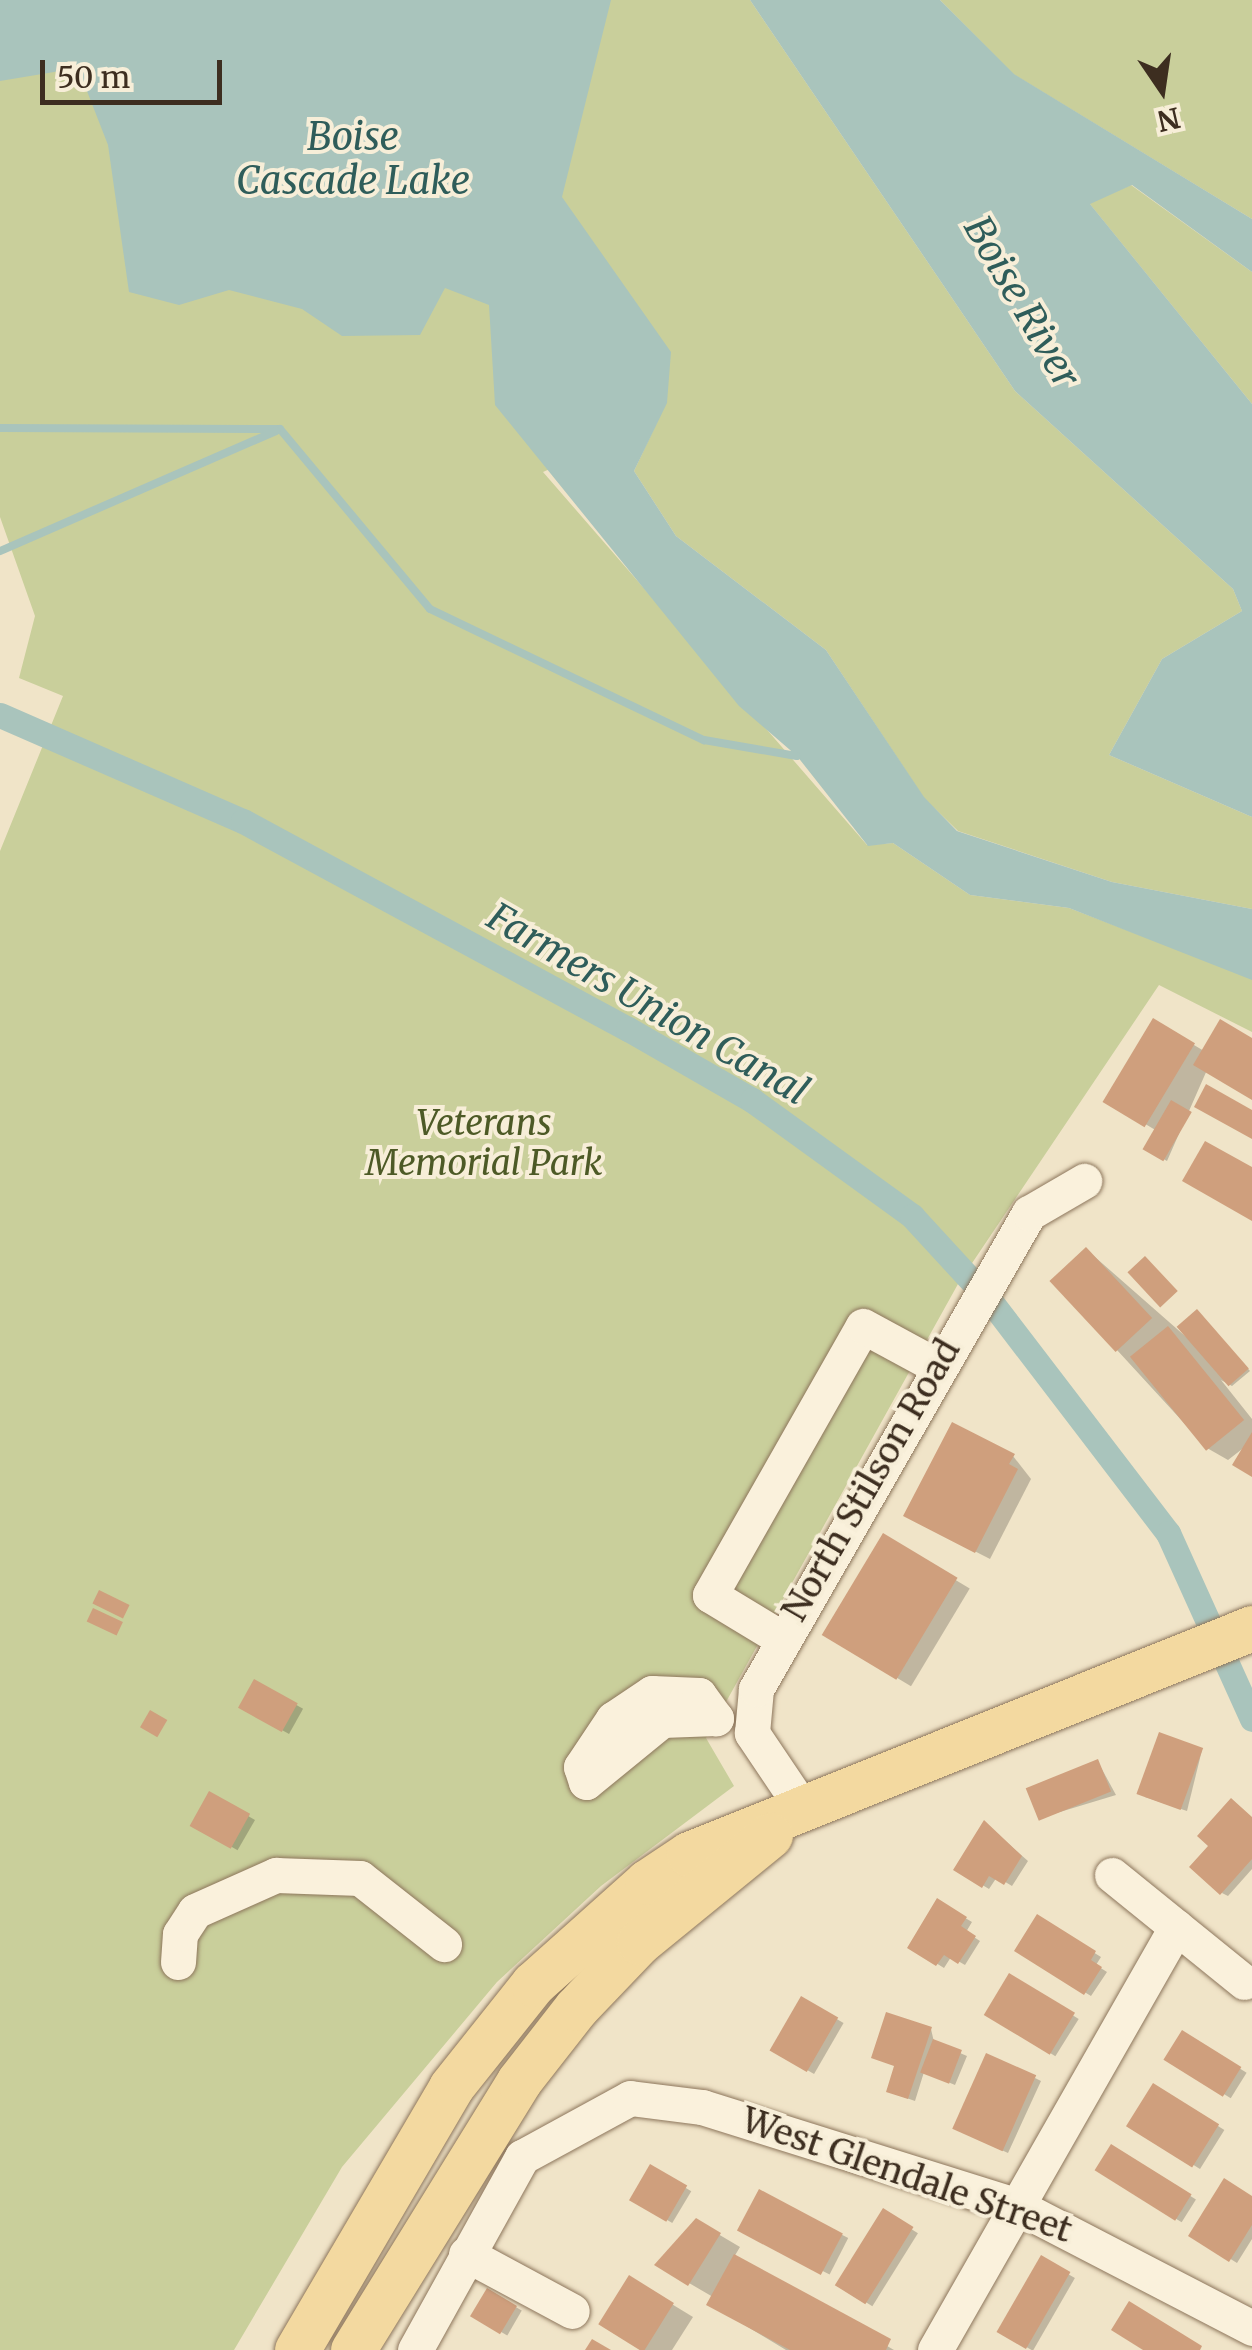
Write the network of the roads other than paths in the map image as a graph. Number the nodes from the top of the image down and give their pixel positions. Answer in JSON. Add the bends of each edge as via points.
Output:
{"nodes":[{"id":1,"x":1084,"y":1181,"type":"dead end"},
{"id":2,"x":943,"y":1351,"type":"junction"},
{"id":3,"x":1252,"y":1628,"type":"edge"},
{"id":4,"x":781,"y":1638,"type":"junction"},
{"id":5,"x":716,"y":1718,"type":"dead end"},
{"id":6,"x":752,"y":1733,"type":"junction"},
{"id":7,"x":802,"y":1808,"type":"junction"},
{"id":8,"x":1112,"y":1875,"type":"dead end"},
{"id":9,"x":1176,"y":1927,"type":"junction"},
{"id":10,"x":444,"y":1944,"type":"dead end"},
{"id":11,"x":178,"y":1962,"type":"dead end"},
{"id":12,"x":1244,"y":1982,"type":"dead end"},
{"id":13,"x":1017,"y":2206,"type":"junction"},
{"id":14,"x":466,"y":2254,"type":"junction"},
{"id":15,"x":572,"y":2311,"type":"dead end"},
{"id":16,"x":1252,"y":2328,"type":"edge"},
{"id":17,"x":297,"y":2350,"type":"edge"},
{"id":18,"x":352,"y":2350,"type":"edge"},
{"id":19,"x":415,"y":2350,"type":"edge"},
{"id":20,"x":935,"y":2350,"type":"edge"}],
"edges":[{"from":1,"to":2,"type":"street","name":"North Stilson Road","via":[[1029,1212]]},
{"from":2,"to":4,"type":"street","name":"North Stilson Road"},
{"from":2,"to":4,"type":"street","via":[[864,1326],[710,1595]]},
{"from":3,"to":7,"type":"main road"},
{"from":4,"to":6,"type":"street","name":"North Stilson Road","via":[[756,1689]]},
{"from":5,"to":6,"type":"street"},
{"from":6,"to":7,"type":"street"},
{"from":7,"to":17,"type":"main road","via":[[689,1854],[533,1984],[451,2087]]},
{"from":7,"to":18,"type":"main road","via":[[649,1933],[576,2008],[519,2081]]},
{"from":8,"to":9,"type":"street"},
{"from":9,"to":12,"type":"street"},
{"from":9,"to":13,"type":"street"},
{"from":10,"to":11,"type":"street","via":[[360,1878],[276,1875],[195,1911],[180,1934]]},
{"from":13,"to":14,"type":"street","name":"West Glendale Street","via":[[702,2107],[630,2098],[522,2157]]},
{"from":13,"to":16,"type":"street","name":"West Glendale Street"},
{"from":13,"to":20,"type":"street"},
{"from":14,"to":15,"type":"street"},
{"from":14,"to":19,"type":"street"}]}
